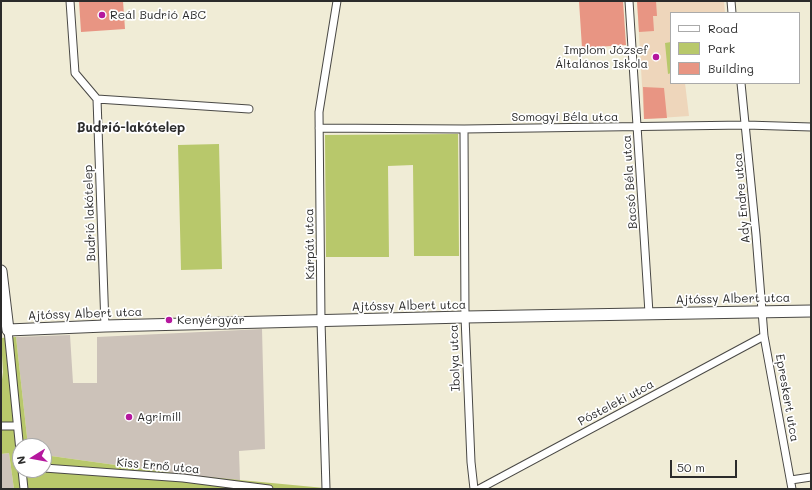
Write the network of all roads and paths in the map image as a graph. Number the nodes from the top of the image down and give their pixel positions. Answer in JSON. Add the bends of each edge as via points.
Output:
{"nodes":[{"id":1,"x":70,"y":1,"type":"edge"},
{"id":2,"x":337,"y":1,"type":"edge"},
{"id":3,"x":629,"y":1,"type":"edge"},
{"id":4,"x":731,"y":1,"type":"edge"},
{"id":5,"x":732,"y":12,"type":"edge"},
{"id":6,"x":741,"y":84,"type":"edge"},
{"id":7,"x":97,"y":99,"type":"junction"},
{"id":8,"x":249,"y":109,"type":"dead end"},
{"id":9,"x":746,"y":125,"type":"junction"},
{"id":10,"x":811,"y":127,"type":"edge"},
{"id":11,"x":320,"y":128,"type":"junction"},
{"id":12,"x":637,"y":128,"type":"junction"},
{"id":13,"x":464,"y":129,"type":"junction"},
{"id":14,"x":1,"y":271,"type":"edge"},
{"id":15,"x":763,"y":311,"type":"junction"},
{"id":16,"x":811,"y":311,"type":"edge"},
{"id":17,"x":649,"y":313,"type":"junction"},
{"id":18,"x":465,"y":317,"type":"junction"},
{"id":19,"x":321,"y":321,"type":"junction"},
{"id":20,"x":105,"y":326,"type":"junction"},
{"id":21,"x":8,"y":330,"type":"junction"},
{"id":22,"x":764,"y":336,"type":"junction"},
{"id":23,"x":1,"y":426,"type":"edge"},
{"id":24,"x":17,"y":426,"type":"junction"},
{"id":25,"x":18,"y":438,"type":"edge"},
{"id":26,"x":52,"y":469,"type":"edge"},
{"id":27,"x":811,"y":477,"type":"edge"},
{"id":28,"x":23,"y":478,"type":"edge"},
{"id":29,"x":791,"y":480,"type":"junction"},
{"id":30,"x":24,"y":489,"type":"edge"},
{"id":31,"x":269,"y":489,"type":"edge"},
{"id":32,"x":326,"y":489,"type":"edge"},
{"id":33,"x":474,"y":489,"type":"edge"},
{"id":34,"x":479,"y":489,"type":"edge"},
{"id":35,"x":792,"y":489,"type":"edge"}],
"edges":[{"from":1,"to":7,"type":"street","via":[[75,73]]},
{"from":2,"to":11,"type":"street","name":"Kárpát utca","via":[[319,112]]},
{"from":3,"to":12,"type":"street","name":"Bacsó Béla utca"},
{"from":4,"to":5,"type":"street"},
{"from":6,"to":9,"type":"street","name":"Ady Endre utca"},
{"from":7,"to":8,"type":"street"},
{"from":7,"to":20,"type":"street","name":"Budrió lakótelep"},
{"from":9,"to":10,"type":"street","name":"Somogyi Béla utca"},
{"from":9,"to":12,"type":"street","name":"Somogyi Béla utca"},
{"from":9,"to":15,"type":"street","name":"Ady Endre utca"},
{"from":11,"to":13,"type":"street","name":"Somogyi Béla utca"},
{"from":11,"to":19,"type":"street","name":"Kárpát utca"},
{"from":12,"to":13,"type":"street","name":"Somogyi Béla utca"},
{"from":12,"to":17,"type":"street","name":"Bacsó Béla utca"},
{"from":13,"to":18,"type":"street","name":"Ibolya utca"},
{"from":14,"to":21,"type":"main road"},
{"from":15,"to":16,"type":"main road","name":"Ajtóssy Albert utca"},
{"from":15,"to":17,"type":"main road","name":"Ajtóssy Albert utca"},
{"from":15,"to":22,"type":"street","name":"Epreskert utca"},
{"from":17,"to":18,"type":"main road","name":"Ajtóssy Albert utca"},
{"from":18,"to":19,"type":"main road","name":"Ajtóssy Albert utca"},
{"from":18,"to":33,"type":"street","name":"Ibolya utca"},
{"from":19,"to":20,"type":"main road","name":"Ajtóssy Albert utca"},
{"from":19,"to":32,"type":"street","name":"Kárpát utca"},
{"from":20,"to":21,"type":"main road","name":"Ajtóssy Albert utca"},
{"from":21,"to":24,"type":"street"},
{"from":22,"to":29,"type":"street","name":"Epreskert utca"},
{"from":22,"to":34,"type":"street","name":"Pósteleki utca"},
{"from":23,"to":24,"type":"street"},
{"from":24,"to":25,"type":"street"},
{"from":26,"to":31,"type":"street","name":"Kiss Ernő utca","via":[[183,478]]},
{"from":27,"to":29,"type":"street"},
{"from":28,"to":30,"type":"street"},
{"from":29,"to":35,"type":"street","name":"Epreskert utca"}]}
